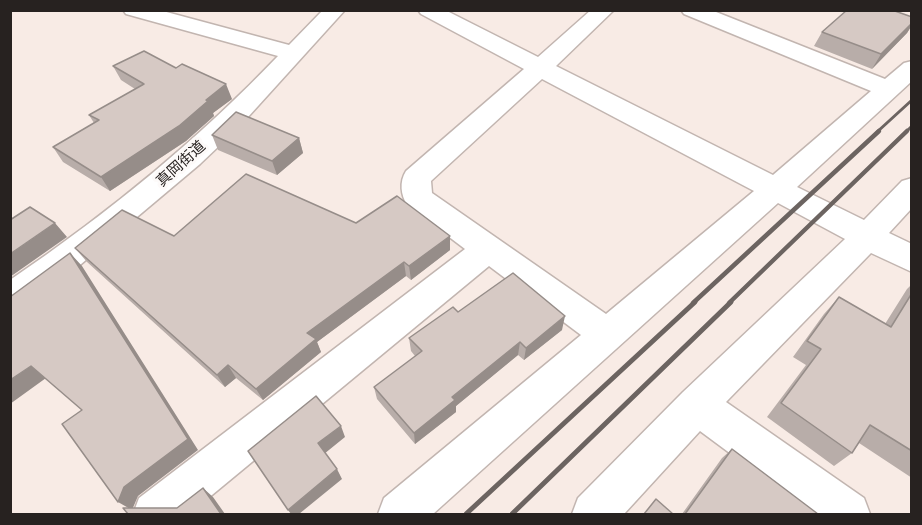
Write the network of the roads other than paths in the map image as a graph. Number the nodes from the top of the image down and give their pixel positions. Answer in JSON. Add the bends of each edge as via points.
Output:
{"nodes":[{"id":1,"x":134,"y":10,"type":"edge"},
{"id":2,"x":334,"y":10,"type":"edge"},
{"id":3,"x":428,"y":10,"type":"edge"},
{"id":4,"x":604,"y":10,"type":"edge"},
{"id":5,"x":691,"y":10,"type":"edge"},
{"id":6,"x":292,"y":53,"type":"junction"},
{"id":7,"x":540,"y":68,"type":"junction"},
{"id":8,"x":899,"y":78,"type":"edge"},
{"id":9,"x":777,"y":188,"type":"junction"},
{"id":10,"x":912,"y":188,"type":"edge"},
{"id":11,"x":868,"y":236,"type":"junction"},
{"id":12,"x":489,"y":248,"type":"junction"},
{"id":13,"x":912,"y":259,"type":"edge"},
{"id":14,"x":10,"y":299,"type":"edge"},
{"id":15,"x":608,"y":334,"type":"junction"},
{"id":16,"x":696,"y":405,"type":"junction"},
{"id":17,"x":837,"y":511,"type":"edge"},
{"id":18,"x":155,"y":514,"type":"edge"},
{"id":19,"x":400,"y":514,"type":"edge"},
{"id":20,"x":594,"y":514,"type":"edge"}],
"edges":[{"from":1,"to":6,"type":"street"},
{"from":2,"to":6,"type":"street","name":"真岡街道"},
{"from":3,"to":7,"type":"street"},
{"from":4,"to":7,"type":"street"},
{"from":5,"to":8,"type":"street"},
{"from":6,"to":14,"type":"street","name":"真岡街道","via":[[215,134],[162,182]]},
{"from":7,"to":9,"type":"street"},
{"from":7,"to":12,"type":"street","via":[[416,178],[418,198]]},
{"from":8,"to":9,"type":"street"},
{"from":9,"to":11,"type":"street"},
{"from":9,"to":15,"type":"street"},
{"from":10,"to":11,"type":"street"},
{"from":11,"to":13,"type":"street"},
{"from":11,"to":16,"type":"street"},
{"from":12,"to":15,"type":"street"},
{"from":12,"to":18,"type":"street"},
{"from":15,"to":19,"type":"street"},
{"from":16,"to":17,"type":"street"},
{"from":16,"to":20,"type":"street"}]}
